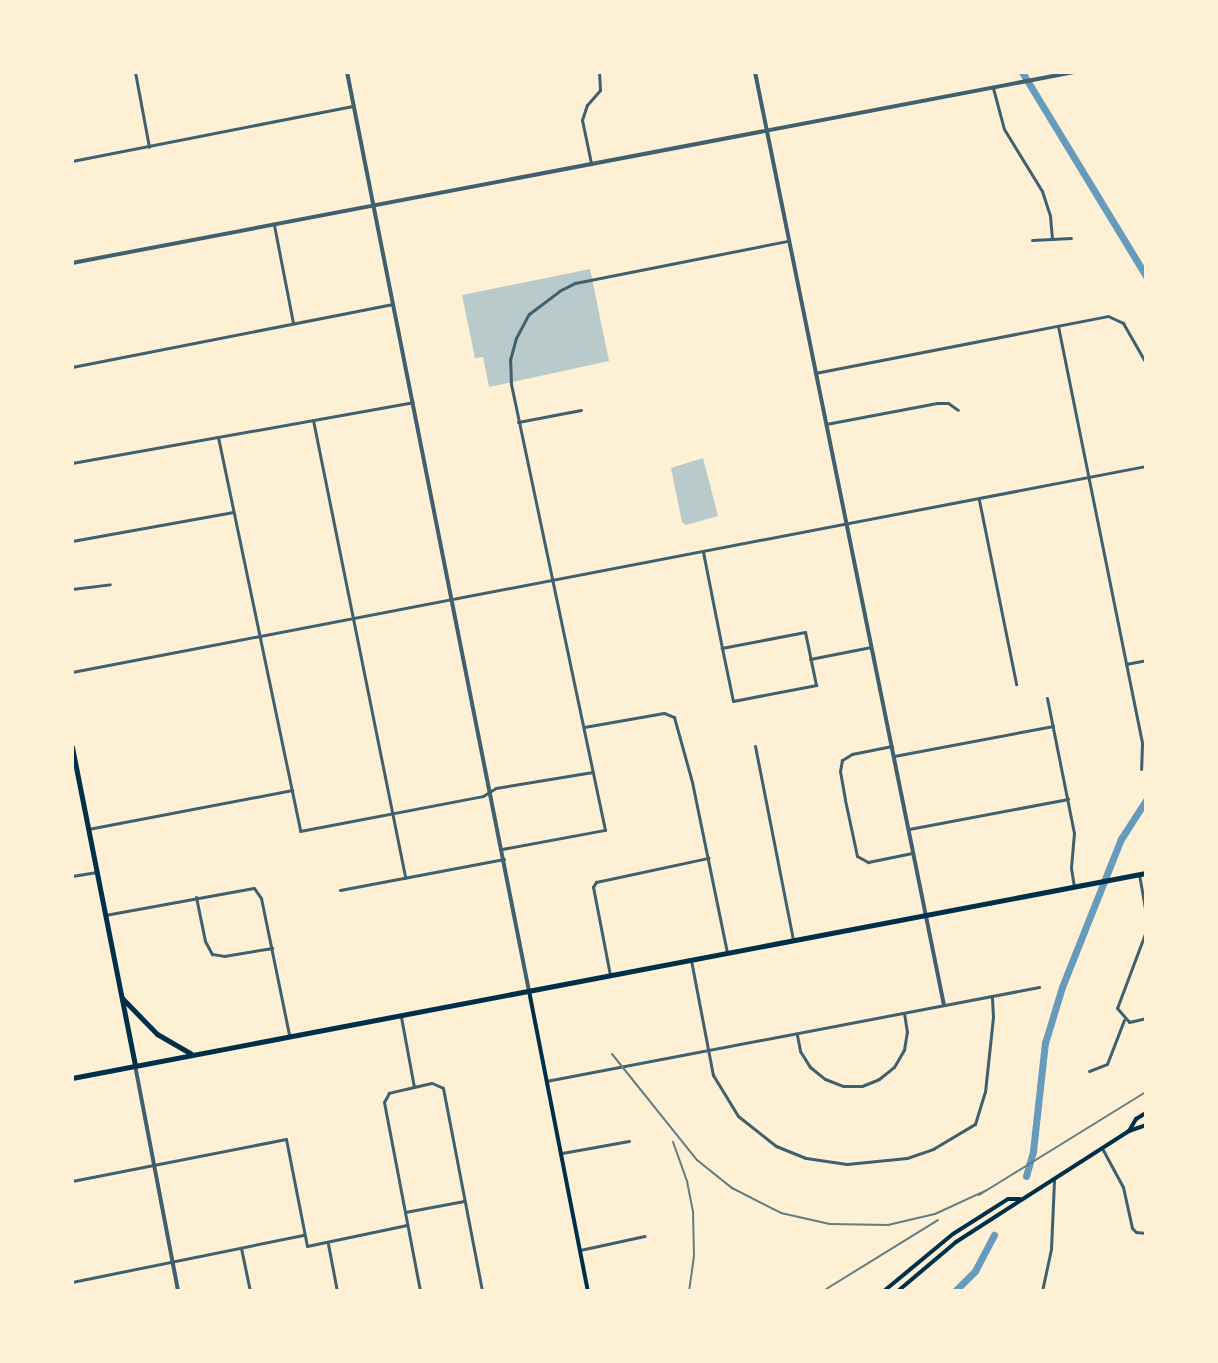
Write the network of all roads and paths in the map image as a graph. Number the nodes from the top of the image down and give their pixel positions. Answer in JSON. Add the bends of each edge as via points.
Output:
{"nodes":[{"id":1,"x":135,"y":72,"type":"edge"},
{"id":2,"x":347,"y":72,"type":"edge"},
{"id":3,"x":599,"y":72,"type":"edge"},
{"id":4,"x":755,"y":72,"type":"edge"},
{"id":5,"x":1073,"y":72,"type":"edge"},
{"id":6,"x":993,"y":86,"type":"junction"},
{"id":7,"x":353,"y":106,"type":"junction"},
{"id":8,"x":766,"y":130,"type":"junction"},
{"id":9,"x":149,"y":147,"type":"junction"},
{"id":10,"x":72,"y":161,"type":"edge"},
{"id":11,"x":591,"y":163,"type":"junction"},
{"id":12,"x":374,"y":205,"type":"junction"},
{"id":13,"x":274,"y":224,"type":"junction"},
{"id":14,"x":1071,"y":238,"type":"dead end"},
{"id":15,"x":1052,"y":239,"type":"junction"},
{"id":16,"x":1032,"y":240,"type":"dead end"},
{"id":17,"x":788,"y":241,"type":"junction"},
{"id":18,"x":72,"y":263,"type":"edge"},
{"id":19,"x":393,"y":304,"type":"junction"},
{"id":20,"x":293,"y":323,"type":"junction"},
{"id":21,"x":1058,"y":326,"type":"junction"},
{"id":22,"x":1146,"y":363,"type":"edge"},
{"id":23,"x":72,"y":367,"type":"edge"},
{"id":24,"x":815,"y":373,"type":"junction"},
{"id":25,"x":413,"y":402,"type":"junction"},
{"id":26,"x":581,"y":410,"type":"dead end"},
{"id":27,"x":958,"y":410,"type":"dead end"},
{"id":28,"x":313,"y":420,"type":"junction"},
{"id":29,"x":518,"y":422,"type":"junction"},
{"id":30,"x":826,"y":424,"type":"junction"},
{"id":31,"x":218,"y":437,"type":"junction"},
{"id":32,"x":72,"y":463,"type":"edge"},
{"id":33,"x":1146,"y":466,"type":"edge"},
{"id":34,"x":1088,"y":477,"type":"junction"},
{"id":35,"x":979,"y":498,"type":"junction"},
{"id":36,"x":233,"y":512,"type":"junction"},
{"id":37,"x":846,"y":522,"type":"junction"},
{"id":38,"x":72,"y":541,"type":"edge"},
{"id":39,"x":703,"y":551,"type":"junction"},
{"id":40,"x":550,"y":580,"type":"junction"},
{"id":41,"x":110,"y":584,"type":"dead end"},
{"id":42,"x":72,"y":589,"type":"edge"},
{"id":43,"x":451,"y":599,"type":"junction"},
{"id":44,"x":353,"y":618,"type":"junction"},
{"id":45,"x":259,"y":636,"type":"junction"},
{"id":46,"x":871,"y":647,"type":"junction"},
{"id":47,"x":722,"y":648,"type":"junction"},
{"id":48,"x":810,"y":659,"type":"junction"},
{"id":49,"x":1146,"y":660,"type":"edge"},
{"id":50,"x":1126,"y":664,"type":"junction"},
{"id":51,"x":72,"y":672,"type":"edge"},
{"id":52,"x":1016,"y":684,"type":"dead end"},
{"id":53,"x":1047,"y":698,"type":"dead end"},
{"id":54,"x":1053,"y":726,"type":"junction"},
{"id":55,"x":584,"y":727,"type":"junction"},
{"id":56,"x":755,"y":746,"type":"dead end"},
{"id":57,"x":892,"y":746,"type":"junction"},
{"id":58,"x":72,"y":747,"type":"edge"},
{"id":59,"x":894,"y":756,"type":"junction"},
{"id":60,"x":1141,"y":769,"type":"dead end"},
{"id":61,"x":593,"y":772,"type":"junction"},
{"id":62,"x":75,"y":775,"type":"edge"},
{"id":63,"x":292,"y":790,"type":"junction"},
{"id":64,"x":491,"y":791,"type":"junction"},
{"id":65,"x":1068,"y":799,"type":"junction"},
{"id":66,"x":392,"y":813,"type":"junction"},
{"id":67,"x":88,"y":829,"type":"junction"},
{"id":68,"x":909,"y":829,"type":"junction"},
{"id":69,"x":502,"y":849,"type":"junction"},
{"id":70,"x":912,"y":853,"type":"junction"},
{"id":71,"x":708,"y":858,"type":"junction"},
{"id":72,"x":504,"y":859,"type":"junction"},
{"id":73,"x":97,"y":872,"type":"junction"},
{"id":74,"x":1142,"y":874,"type":"edge"},
{"id":75,"x":72,"y":876,"type":"edge"},
{"id":76,"x":405,"y":878,"type":"junction"},
{"id":77,"x":1074,"y":886,"type":"junction"},
{"id":78,"x":340,"y":890,"type":"dead end"},
{"id":79,"x":196,"y":897,"type":"junction"},
{"id":80,"x":1146,"y":914,"type":"edge"},
{"id":81,"x":105,"y":915,"type":"junction"},
{"id":82,"x":925,"y":915,"type":"junction"},
{"id":83,"x":1146,"y":931,"type":"edge"},
{"id":84,"x":793,"y":940,"type":"junction"},
{"id":85,"x":272,"y":948,"type":"junction"},
{"id":86,"x":727,"y":953,"type":"junction"},
{"id":87,"x":691,"y":960,"type":"junction"},
{"id":88,"x":610,"y":975,"type":"junction"},
{"id":89,"x":1039,"y":987,"type":"dead end"},
{"id":90,"x":529,"y":991,"type":"junction"},
{"id":91,"x":992,"y":996,"type":"junction"},
{"id":92,"x":122,"y":998,"type":"junction"},
{"id":93,"x":944,"y":1005,"type":"junction"},
{"id":94,"x":904,"y":1013,"type":"junction"},
{"id":95,"x":400,"y":1015,"type":"junction"},
{"id":96,"x":1146,"y":1018,"type":"edge"},
{"id":97,"x":1124,"y":1020,"type":"junction"},
{"id":98,"x":797,"y":1033,"type":"junction"},
{"id":99,"x":289,"y":1036,"type":"junction"},
{"id":100,"x":708,"y":1050,"type":"junction"},
{"id":101,"x":192,"y":1055,"type":"junction"},
{"id":102,"x":135,"y":1065,"type":"junction"},
{"id":103,"x":1089,"y":1071,"type":"dead end"},
{"id":104,"x":72,"y":1078,"type":"edge"},
{"id":105,"x":546,"y":1081,"type":"junction"},
{"id":106,"x":414,"y":1087,"type":"junction"},
{"id":107,"x":1146,"y":1113,"type":"edge"},
{"id":108,"x":1146,"y":1125,"type":"edge"},
{"id":109,"x":1129,"y":1131,"type":"junction"},
{"id":110,"x":629,"y":1141,"type":"dead end"},
{"id":111,"x":1103,"y":1150,"type":"junction"},
{"id":112,"x":561,"y":1153,"type":"junction"},
{"id":113,"x":154,"y":1165,"type":"junction"},
{"id":114,"x":1054,"y":1180,"type":"junction"},
{"id":115,"x":72,"y":1181,"type":"edge"},
{"id":116,"x":1022,"y":1199,"type":"junction"},
{"id":117,"x":464,"y":1201,"type":"junction"},
{"id":118,"x":405,"y":1212,"type":"junction"},
{"id":119,"x":407,"y":1225,"type":"junction"},
{"id":120,"x":1146,"y":1233,"type":"edge"},
{"id":121,"x":304,"y":1235,"type":"junction"},
{"id":122,"x":645,"y":1236,"type":"dead end"},
{"id":123,"x":328,"y":1243,"type":"junction"},
{"id":124,"x":241,"y":1248,"type":"junction"},
{"id":125,"x":580,"y":1250,"type":"junction"},
{"id":126,"x":173,"y":1262,"type":"junction"},
{"id":127,"x":72,"y":1282,"type":"edge"},
{"id":128,"x":1044,"y":1290,"type":"edge"},
{"id":129,"x":178,"y":1291,"type":"edge"},
{"id":130,"x":250,"y":1291,"type":"edge"},
{"id":131,"x":337,"y":1291,"type":"edge"},
{"id":132,"x":420,"y":1291,"type":"edge"},
{"id":133,"x":482,"y":1291,"type":"edge"},
{"id":134,"x":588,"y":1291,"type":"edge"},
{"id":135,"x":884,"y":1291,"type":"edge"},
{"id":136,"x":898,"y":1291,"type":"edge"}],
"edges":[{"from":1,"to":9,"type":"street"},
{"from":2,"to":7,"type":"street"},
{"from":3,"to":11,"type":"street","via":[[600,90],[582,120]]},
{"from":4,"to":8,"type":"street"},
{"from":5,"to":6,"type":"street"},
{"from":6,"to":8,"type":"street"},
{"from":6,"to":15,"type":"street","via":[[1004,129],[1042,191]]},
{"from":7,"to":9,"type":"street"},
{"from":7,"to":12,"type":"street"},
{"from":8,"to":11,"type":"street"},
{"from":8,"to":17,"type":"street"},
{"from":9,"to":10,"type":"street"},
{"from":11,"to":12,"type":"street"},
{"from":12,"to":13,"type":"street"},
{"from":12,"to":19,"type":"street"},
{"from":13,"to":18,"type":"street"},
{"from":13,"to":20,"type":"street"},
{"from":14,"to":15,"type":"street"},
{"from":15,"to":16,"type":"street"},
{"from":17,"to":24,"type":"street"},
{"from":17,"to":29,"type":"street","via":[[597,278],[559,291],[529,314],[516,338],[510,372]]},
{"from":19,"to":20,"type":"street"},
{"from":19,"to":25,"type":"street"},
{"from":20,"to":23,"type":"street"},
{"from":21,"to":22,"type":"street","via":[[1116,317]]},
{"from":21,"to":24,"type":"street"},
{"from":21,"to":34,"type":"street"},
{"from":24,"to":30,"type":"street"},
{"from":25,"to":28,"type":"street"},
{"from":25,"to":43,"type":"street"},
{"from":26,"to":29,"type":"street"},
{"from":27,"to":30,"type":"street","via":[[937,403]]},
{"from":28,"to":31,"type":"street"},
{"from":28,"to":44,"type":"street"},
{"from":29,"to":40,"type":"street"},
{"from":30,"to":37,"type":"street"},
{"from":31,"to":32,"type":"street"},
{"from":31,"to":36,"type":"street"},
{"from":33,"to":34,"type":"street"},
{"from":34,"to":35,"type":"street"},
{"from":34,"to":50,"type":"street"},
{"from":35,"to":37,"type":"street"},
{"from":35,"to":52,"type":"street"},
{"from":36,"to":38,"type":"street"},
{"from":36,"to":45,"type":"street"},
{"from":37,"to":39,"type":"street"},
{"from":37,"to":46,"type":"street"},
{"from":39,"to":40,"type":"street"},
{"from":39,"to":47,"type":"street"},
{"from":40,"to":43,"type":"street"},
{"from":40,"to":55,"type":"street","via":[[557,592]]},
{"from":41,"to":42,"type":"street"},
{"from":43,"to":44,"type":"street"},
{"from":43,"to":64,"type":"street"},
{"from":44,"to":45,"type":"street"},
{"from":44,"to":66,"type":"street"},
{"from":45,"to":51,"type":"street"},
{"from":45,"to":63,"type":"street"},
{"from":46,"to":48,"type":"street"},
{"from":46,"to":57,"type":"street"},
{"from":47,"to":48,"type":"street","via":[[805,632]]},
{"from":47,"to":48,"type":"street","via":[[733,701],[816,685]]},
{"from":49,"to":50,"type":"street"},
{"from":50,"to":60,"type":"street","via":[[1142,744]]},
{"from":53,"to":54,"type":"street"},
{"from":54,"to":59,"type":"street"},
{"from":54,"to":65,"type":"street"},
{"from":55,"to":61,"type":"street"},
{"from":55,"to":71,"type":"street","via":[[671,714]]},
{"from":56,"to":84,"type":"street"},
{"from":57,"to":59,"type":"street"},
{"from":57,"to":70,"type":"street","via":[[845,756],[842,785],[857,856],[868,862]]},
{"from":58,"to":62,"type":"main road"},
{"from":59,"to":68,"type":"street"},
{"from":61,"to":64,"type":"street"},
{"from":61,"to":69,"type":"street","via":[[605,830]]},
{"from":62,"to":67,"type":"main road"},
{"from":63,"to":66,"type":"street","via":[[300,831]]},
{"from":63,"to":67,"type":"street"},
{"from":64,"to":66,"type":"street"},
{"from":64,"to":69,"type":"street"},
{"from":65,"to":68,"type":"street"},
{"from":65,"to":77,"type":"street"},
{"from":66,"to":76,"type":"street"},
{"from":67,"to":73,"type":"main road"},
{"from":68,"to":70,"type":"street"},
{"from":69,"to":72,"type":"street"},
{"from":70,"to":82,"type":"street"},
{"from":71,"to":86,"type":"street"},
{"from":71,"to":88,"type":"street","via":[[596,882]]},
{"from":72,"to":76,"type":"street"},
{"from":72,"to":90,"type":"street"},
{"from":73,"to":75,"type":"street"},
{"from":73,"to":81,"type":"main road"},
{"from":74,"to":77,"type":"main road"},
{"from":74,"to":80,"type":"street"},
{"from":76,"to":78,"type":"street"},
{"from":77,"to":82,"type":"main road"},
{"from":79,"to":81,"type":"street"},
{"from":79,"to":85,"type":"street","via":[[212,954]]},
{"from":79,"to":85,"type":"street","via":[[254,888]]},
{"from":81,"to":92,"type":"main road"},
{"from":82,"to":84,"type":"main road"},
{"from":82,"to":93,"type":"street"},
{"from":83,"to":97,"type":"street","via":[[1118,1003]]},
{"from":84,"to":86,"type":"main road"},
{"from":85,"to":99,"type":"street"},
{"from":86,"to":87,"type":"main road"},
{"from":87,"to":88,"type":"main road"},
{"from":87,"to":100,"type":"street"},
{"from":88,"to":90,"type":"main road"},
{"from":89,"to":91,"type":"street"},
{"from":90,"to":95,"type":"main road"},
{"from":90,"to":105,"type":"main road"},
{"from":91,"to":93,"type":"street"},
{"from":91,"to":100,"type":"street","via":[[985,1092],[975,1124],[933,1149],[885,1162],[826,1161],[776,1146],[729,1104],[713,1075]]},
{"from":92,"to":101,"type":"main road","via":[[157,1034]]},
{"from":92,"to":102,"type":"main road"},
{"from":93,"to":94,"type":"street"},
{"from":94,"to":98,"type":"street"},
{"from":94,"to":98,"type":"street","via":[[904,1050],[887,1073],[862,1086],[825,1079],[805,1059]]},
{"from":95,"to":99,"type":"main road"},
{"from":95,"to":106,"type":"street"},
{"from":96,"to":97,"type":"street"},
{"from":97,"to":103,"type":"street","via":[[1107,1064]]},
{"from":98,"to":100,"type":"street"},
{"from":99,"to":101,"type":"main road"},
{"from":100,"to":105,"type":"street"},
{"from":101,"to":102,"type":"main road"},
{"from":102,"to":104,"type":"main road"},
{"from":102,"to":113,"type":"street"},
{"from":105,"to":112,"type":"main road"},
{"from":106,"to":117,"type":"street","via":[[432,1083],[443,1088]]},
{"from":106,"to":118,"type":"street","via":[[389,1093],[384,1102]]},
{"from":107,"to":109,"type":"main road"},
{"from":108,"to":109,"type":"main road"},
{"from":109,"to":111,"type":"main road"},
{"from":110,"to":112,"type":"street"},
{"from":111,"to":114,"type":"main road"},
{"from":111,"to":120,"type":"street","via":[[1123,1187],[1132,1228]]},
{"from":112,"to":125,"type":"main road"},
{"from":113,"to":115,"type":"street"},
{"from":113,"to":121,"type":"street","via":[[286,1139]]},
{"from":113,"to":126,"type":"street"},
{"from":114,"to":116,"type":"main road"},
{"from":114,"to":128,"type":"street"},
{"from":116,"to":135,"type":"main road","via":[[1008,1199],[953,1234]]},
{"from":116,"to":136,"type":"main road","via":[[956,1242]]},
{"from":117,"to":118,"type":"street"},
{"from":117,"to":133,"type":"street"},
{"from":118,"to":119,"type":"street"},
{"from":119,"to":123,"type":"street"},
{"from":119,"to":132,"type":"street"},
{"from":121,"to":123,"type":"street","via":[[307,1246]]},
{"from":121,"to":124,"type":"street"},
{"from":122,"to":125,"type":"street"},
{"from":123,"to":131,"type":"street"},
{"from":124,"to":126,"type":"street"},
{"from":124,"to":130,"type":"street"},
{"from":125,"to":134,"type":"main road"},
{"from":126,"to":127,"type":"street"},
{"from":126,"to":129,"type":"street"}]}
